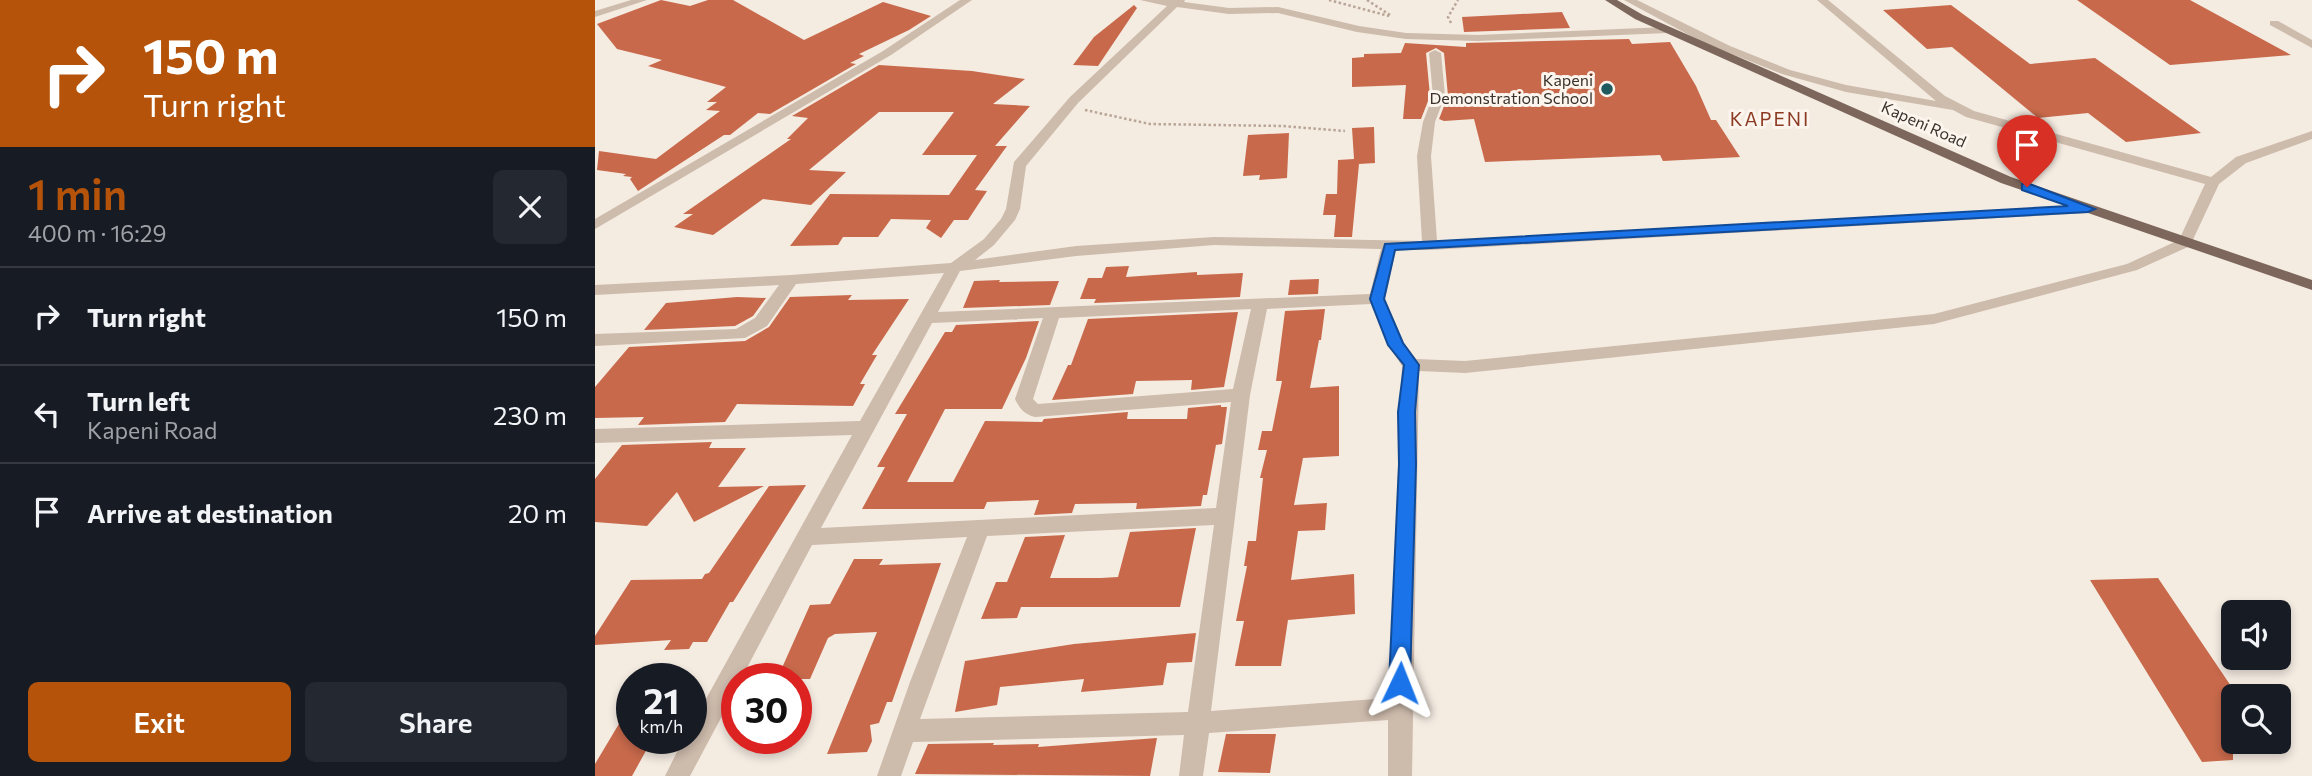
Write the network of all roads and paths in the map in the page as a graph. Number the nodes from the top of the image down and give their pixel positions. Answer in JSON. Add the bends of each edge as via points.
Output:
{"nodes":[{"id":1,"x":642,"y":0,"type":"edge"},
{"id":2,"x":967,"y":0,"type":"edge"},
{"id":3,"x":1145,"y":0,"type":"edge"},
{"id":4,"x":1329,"y":0,"type":"edge"},
{"id":5,"x":1367,"y":0,"type":"edge"},
{"id":6,"x":1458,"y":0,"type":"edge"},
{"id":7,"x":1611,"y":0,"type":"edge"},
{"id":8,"x":1629,"y":0,"type":"edge"},
{"id":9,"x":1822,"y":0,"type":"edge"},
{"id":10,"x":1178,"y":2,"type":"edge"},
{"id":11,"x":595,"y":14,"type":"edge"},
{"id":12,"x":2274,"y":23,"type":"dead end"},
{"id":13,"x":1667,"y":30,"type":"junction"},
{"id":14,"x":1455,"y":38,"type":"junction"},
{"id":15,"x":2312,"y":45,"type":"edge"},
{"id":16,"x":1435,"y":52,"type":"dead end"},
{"id":17,"x":1074,"y":100,"type":"junction"},
{"id":18,"x":1956,"y":108,"type":"junction"},
{"id":19,"x":1345,"y":131,"type":"dead end"},
{"id":20,"x":2312,"y":135,"type":"edge"},
{"id":21,"x":2213,"y":182,"type":"junction"},
{"id":22,"x":2088,"y":209,"type":"junction"},
{"id":23,"x":595,"y":225,"type":"edge"},
{"id":24,"x":2185,"y":243,"type":"junction"},
{"id":25,"x":1430,"y":246,"type":"junction"},
{"id":26,"x":1389,"y":247,"type":"junction"},
{"id":27,"x":955,"y":267,"type":"junction"},
{"id":28,"x":791,"y":280,"type":"junction"},
{"id":29,"x":2312,"y":285,"type":"edge"},
{"id":30,"x":595,"y":290,"type":"edge"},
{"id":31,"x":1377,"y":299,"type":"junction"},
{"id":32,"x":1260,"y":304,"type":"junction"},
{"id":33,"x":1052,"y":314,"type":"junction"},
{"id":34,"x":926,"y":318,"type":"junction"},
{"id":35,"x":595,"y":340,"type":"edge"},
{"id":36,"x":1411,"y":365,"type":"junction"},
{"id":37,"x":1241,"y":395,"type":"junction"},
{"id":38,"x":865,"y":428,"type":"junction"},
{"id":39,"x":595,"y":436,"type":"edge"},
{"id":40,"x":1225,"y":516,"type":"junction"},
{"id":41,"x":980,"y":529,"type":"junction"},
{"id":42,"x":806,"y":537,"type":"junction"},
{"id":43,"x":1399,"y":708,"type":"junction"},
{"id":44,"x":1197,"y":723,"type":"junction"},
{"id":45,"x":904,"y":731,"type":"junction"},
{"id":46,"x":677,"y":776,"type":"edge"},
{"id":47,"x":889,"y":776,"type":"edge"},
{"id":48,"x":1191,"y":776,"type":"edge"},
{"id":49,"x":1400,"y":776,"type":"edge"}],
"edges":[{"from":1,"to":11,"type":"street"},
{"from":2,"to":23,"type":"street","via":[[875,60]]},
{"from":3,"to":10,"type":"street"},
{"from":4,"to":5,"type":"path","via":[[1396,19]]},
{"from":6,"to":14,"type":"path","via":[[1448,17]]},
{"from":7,"to":13,"type":"main road","name":"Kapeni Road"},
{"from":8,"to":18,"type":"street","via":[[1784,72]]},
{"from":9,"to":18,"type":"street"},
{"from":10,"to":14,"type":"street","via":[[1229,10],[1278,10],[1371,32]]},
{"from":10,"to":17,"type":"street"},
{"from":12,"to":15,"type":"street"},
{"from":13,"to":14,"type":"street"},
{"from":13,"to":22,"type":"main road","name":"Kapeni Road","via":[[2006,180]]},
{"from":16,"to":25,"type":"street","via":[[1439,96],[1424,156]]},
{"from":17,"to":19,"type":"path","via":[[1089,113],[1150,124]]},
{"from":17,"to":27,"type":"street","via":[[1019,165],[1008,220],[984,247]]},
{"from":18,"to":21,"type":"street"},
{"from":20,"to":21,"type":"street","via":[[2241,160]]},
{"from":21,"to":24,"type":"street"},
{"from":22,"to":24,"type":"main road","name":"Kapeni Road"},
{"from":22,"to":25,"type":"street"},
{"from":24,"to":29,"type":"main road","name":"Kapeni Road"},
{"from":24,"to":36,"type":"street","via":[[2131,267],[1934,319],[1465,367]]},
{"from":25,"to":26,"type":"street"},
{"from":26,"to":27,"type":"street","via":[[1214,241],[1076,251]]},
{"from":26,"to":31,"type":"street"},
{"from":27,"to":28,"type":"street"},
{"from":27,"to":34,"type":"street"},
{"from":28,"to":30,"type":"street"},
{"from":28,"to":35,"type":"street","via":[[761,322],[739,334]]},
{"from":31,"to":32,"type":"street"},
{"from":31,"to":36,"type":"street","via":[[1396,345]]},
{"from":32,"to":33,"type":"street"},
{"from":32,"to":37,"type":"street"},
{"from":33,"to":34,"type":"street"},
{"from":33,"to":37,"type":"street","via":[[1024,399],[1035,411]]},
{"from":34,"to":38,"type":"street"},
{"from":36,"to":43,"type":"street"},
{"from":37,"to":40,"type":"street"},
{"from":38,"to":39,"type":"street"},
{"from":38,"to":42,"type":"street"},
{"from":40,"to":41,"type":"street"},
{"from":40,"to":44,"type":"street"},
{"from":41,"to":42,"type":"street"},
{"from":41,"to":45,"type":"street"},
{"from":42,"to":46,"type":"street"},
{"from":43,"to":44,"type":"street"},
{"from":43,"to":49,"type":"street"},
{"from":44,"to":45,"type":"street"},
{"from":44,"to":48,"type":"street"},
{"from":45,"to":47,"type":"street"}]}
